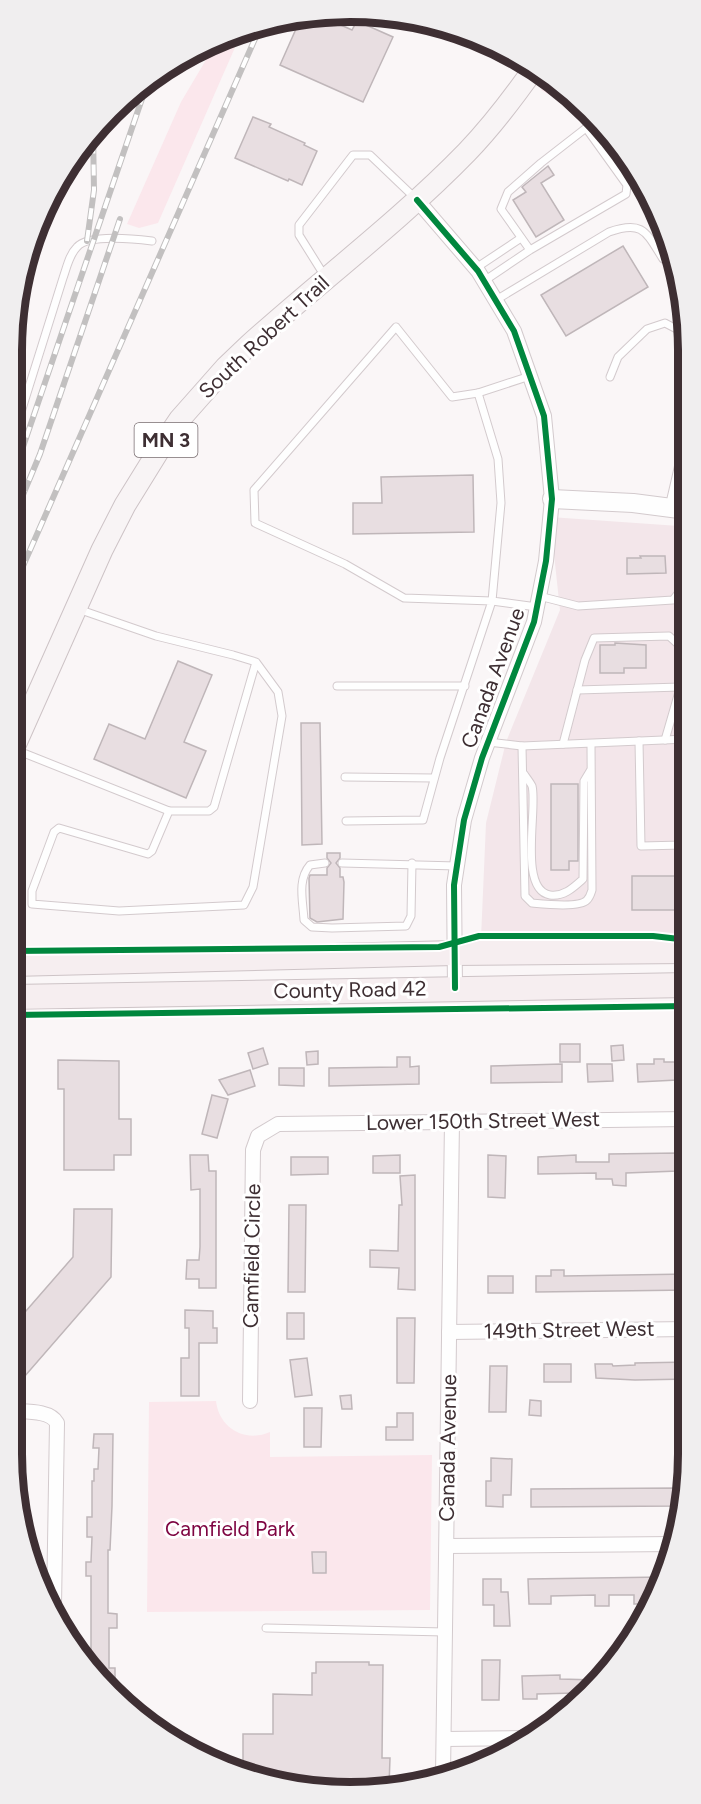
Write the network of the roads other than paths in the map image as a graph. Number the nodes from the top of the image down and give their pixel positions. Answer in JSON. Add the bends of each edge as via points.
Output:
{"nodes":[{"id":1,"x":529,"y":75,"type":"edge"},
{"id":2,"x":417,"y":200,"type":"junction"},
{"id":3,"x":521,"y":238,"type":"junction"},
{"id":4,"x":152,"y":241,"type":"dead end"},
{"id":5,"x":530,"y":250,"type":"junction"},
{"id":6,"x":663,"y":259,"type":"dead end"},
{"id":7,"x":480,"y":275,"type":"junction"},
{"id":8,"x":326,"y":278,"type":"junction"},
{"id":9,"x":495,"y":300,"type":"junction"},
{"id":10,"x":678,"y":330,"type":"edge"},
{"id":11,"x":530,"y":376,"type":"junction"},
{"id":12,"x":610,"y":378,"type":"dead end"},
{"id":13,"x":478,"y":393,"type":"junction"},
{"id":14,"x":22,"y":409,"type":"edge"},
{"id":15,"x":552,"y":499,"type":"junction"},
{"id":16,"x":678,"y":509,"type":"edge"},
{"id":17,"x":678,"y":594,"type":"edge"},
{"id":18,"x":492,"y":601,"type":"junction"},
{"id":19,"x":538,"y":602,"type":"junction"},
{"id":20,"x":76,"y":608,"type":"junction"},
{"id":21,"x":678,"y":644,"type":"edge"},
{"id":22,"x":256,"y":662,"type":"junction"},
{"id":23,"x":337,"y":686,"type":"dead end"},
{"id":24,"x":465,"y":686,"type":"junction"},
{"id":25,"x":678,"y":687,"type":"edge"},
{"id":26,"x":577,"y":690,"type":"junction"},
{"id":27,"x":678,"y":697,"type":"edge"},
{"id":28,"x":22,"y":731,"type":"edge"},
{"id":29,"x":678,"y":739,"type":"edge"},
{"id":30,"x":665,"y":740,"type":"junction"},
{"id":31,"x":639,"y":741,"type":"junction"},
{"id":32,"x":488,"y":742,"type":"junction"},
{"id":33,"x":563,"y":744,"type":"junction"},
{"id":34,"x":591,"y":744,"type":"junction"},
{"id":35,"x":522,"y":746,"type":"junction"},
{"id":36,"x":22,"y":754,"type":"edge"},
{"id":37,"x":591,"y":771,"type":"junction"},
{"id":38,"x":524,"y":774,"type":"junction"},
{"id":39,"x":345,"y":777,"type":"dead end"},
{"id":40,"x":434,"y":778,"type":"junction"},
{"id":41,"x":169,"y":811,"type":"junction"},
{"id":42,"x":346,"y":821,"type":"dead end"},
{"id":43,"x":678,"y":845,"type":"edge"},
{"id":44,"x":326,"y":863,"type":"dead end"},
{"id":45,"x":342,"y":863,"type":"dead end"},
{"id":46,"x":412,"y":863,"type":"junction"},
{"id":47,"x":457,"y":866,"type":"junction"},
{"id":48,"x":678,"y":951,"type":"edge"},
{"id":49,"x":454,"y":953,"type":"junction"},
{"id":50,"x":22,"y":964,"type":"edge"},
{"id":51,"x":678,"y":983,"type":"edge"},
{"id":52,"x":455,"y":988,"type":"junction"},
{"id":53,"x":22,"y":997,"type":"edge"},
{"id":54,"x":678,"y":1119,"type":"edge"},
{"id":55,"x":452,"y":1121,"type":"junction"},
{"id":56,"x":278,"y":1124,"type":"joint"},
{"id":57,"x":678,"y":1329,"type":"edge"},
{"id":58,"x":449,"y":1332,"type":"junction"},
{"id":59,"x":250,"y":1401,"type":"dead end"},
{"id":60,"x":22,"y":1412,"type":"edge"},
{"id":61,"x":665,"y":1544,"type":"edge"},
{"id":62,"x":447,"y":1546,"type":"junction"},
{"id":63,"x":54,"y":1595,"type":"edge"},
{"id":64,"x":266,"y":1628,"type":"dead end"},
{"id":65,"x":445,"y":1632,"type":"junction"},
{"id":66,"x":514,"y":1738,"type":"edge"},
{"id":67,"x":444,"y":1739,"type":"junction"},
{"id":68,"x":443,"y":1768,"type":"edge"}],
"edges":[{"from":1,"to":2,"type":"main road","name":"South Robert Trail","number":"MN 3","via":[[488,129]]},
{"from":2,"to":7,"type":"street","name":"Canada Avenue"},
{"from":2,"to":8,"type":"main road","name":"South Robert Trail","number":"MN 3"},
{"from":2,"to":8,"type":"lane","via":[[370,155],[353,155],[299,225],[299,235]]},
{"from":3,"to":5,"type":"lane"},
{"from":3,"to":5,"type":"lane","via":[[501,209],[508,192],[586,128],[627,185],[626,194]]},
{"from":3,"to":7,"type":"lane"},
{"from":4,"to":14,"type":"lane","via":[[123,238],[87,241],[77,246],[67,266]]},
{"from":5,"to":7,"type":"lane","via":[[518,260]]},
{"from":6,"to":9,"type":"lane","via":[[639,228],[620,228]]},
{"from":7,"to":9,"type":"street","name":"Canada Avenue"},
{"from":8,"to":20,"type":"main road","name":"South Robert Trail","number":"MN 3","via":[[226,367],[180,419],[120,514]]},
{"from":9,"to":11,"type":"street","name":"Canada Avenue","via":[[514,331]]},
{"from":10,"to":12,"type":"lane","via":[[665,323],[647,329],[618,357]]},
{"from":11,"to":13,"type":"lane"},
{"from":11,"to":15,"type":"street","name":"Canada Avenue","via":[[544,416]]},
{"from":13,"to":18,"type":"lane","via":[[498,459],[501,503]]},
{"from":13,"to":18,"type":"lane","via":[[453,397],[396,327],[254,490],[255,523],[345,564],[404,598]]},
{"from":15,"to":16,"type":"street"},
{"from":15,"to":19,"type":"street","name":"Canada Avenue"},
{"from":17,"to":19,"type":"lane","via":[[673,600],[578,606]]},
{"from":18,"to":19,"type":"lane"},
{"from":18,"to":24,"type":"lane"},
{"from":19,"to":32,"type":"street","name":"Canada Avenue"},
{"from":20,"to":22,"type":"lane","via":[[156,636]]},
{"from":20,"to":28,"type":"main road","name":"South Robert Trail","number":"MN 3"},
{"from":21,"to":26,"type":"lane","via":[[669,636],[594,638]]},
{"from":22,"to":41,"type":"lane","via":[[214,807],[209,811]]},
{"from":22,"to":41,"type":"lane","via":[[278,692],[282,716],[253,887],[244,905],[119,910],[32,904],[32,891],[54,832],[59,828],[148,854]]},
{"from":23,"to":24,"type":"lane"},
{"from":24,"to":40,"type":"lane"},
{"from":25,"to":26,"type":"lane"},
{"from":26,"to":33,"type":"lane"},
{"from":27,"to":30,"type":"lane"},
{"from":29,"to":30,"type":"lane"},
{"from":30,"to":31,"type":"lane"},
{"from":31,"to":34,"type":"lane"},
{"from":31,"to":43,"type":"lane","via":[[640,846]]},
{"from":32,"to":35,"type":"lane"},
{"from":32,"to":47,"type":"street","name":"Canada Avenue","via":[[464,820]]},
{"from":33,"to":34,"type":"lane"},
{"from":33,"to":35,"type":"lane"},
{"from":34,"to":37,"type":"lane"},
{"from":35,"to":38,"type":"lane"},
{"from":36,"to":41,"type":"lane"},
{"from":37,"to":38,"type":"lane","via":[[584,781],[582,879],[572,889],[552,895],[539,888],[532,867],[531,785]]},
{"from":37,"to":38,"type":"lane","via":[[592,890],[582,903],[553,905],[532,903],[525,896]]},
{"from":39,"to":40,"type":"lane"},
{"from":40,"to":42,"type":"lane","via":[[423,820]]},
{"from":44,"to":46,"type":"lane","via":[[310,865],[304,872],[304,920],[312,927],[406,926],[411,916]]},
{"from":45,"to":46,"type":"lane"},
{"from":46,"to":47,"type":"lane"},
{"from":47,"to":49,"type":"street","name":"Canada Avenue"},
{"from":48,"to":49,"type":"highway","name":"County Road 42"},
{"from":49,"to":50,"type":"highway","name":"County Road 42"},
{"from":49,"to":52,"type":"street","name":"Canada Avenue"},
{"from":51,"to":52,"type":"highway","name":"County Road 42"},
{"from":52,"to":53,"type":"highway","name":"County Road 42"},
{"from":54,"to":55,"type":"street","name":"Lower 150th Street West"},
{"from":55,"to":56,"type":"street","name":"Lower 150th Street West"},
{"from":55,"to":58,"type":"street","name":"Canada Avenue"},
{"from":56,"to":59,"type":"street","name":"Camfield Circle","via":[[258,1136],[253,1150]]},
{"from":57,"to":58,"type":"street","name":"149th Street West"},
{"from":58,"to":62,"type":"street","name":"Canada Avenue"},
{"from":60,"to":63,"type":"street","via":[[45,1414],[57,1423]]},
{"from":61,"to":62,"type":"street"},
{"from":62,"to":65,"type":"street","name":"Canada Avenue"},
{"from":64,"to":65,"type":"lane"},
{"from":65,"to":67,"type":"street","name":"Canada Avenue"},
{"from":66,"to":67,"type":"street"},
{"from":67,"to":68,"type":"street","name":"Canada Avenue"}]}
